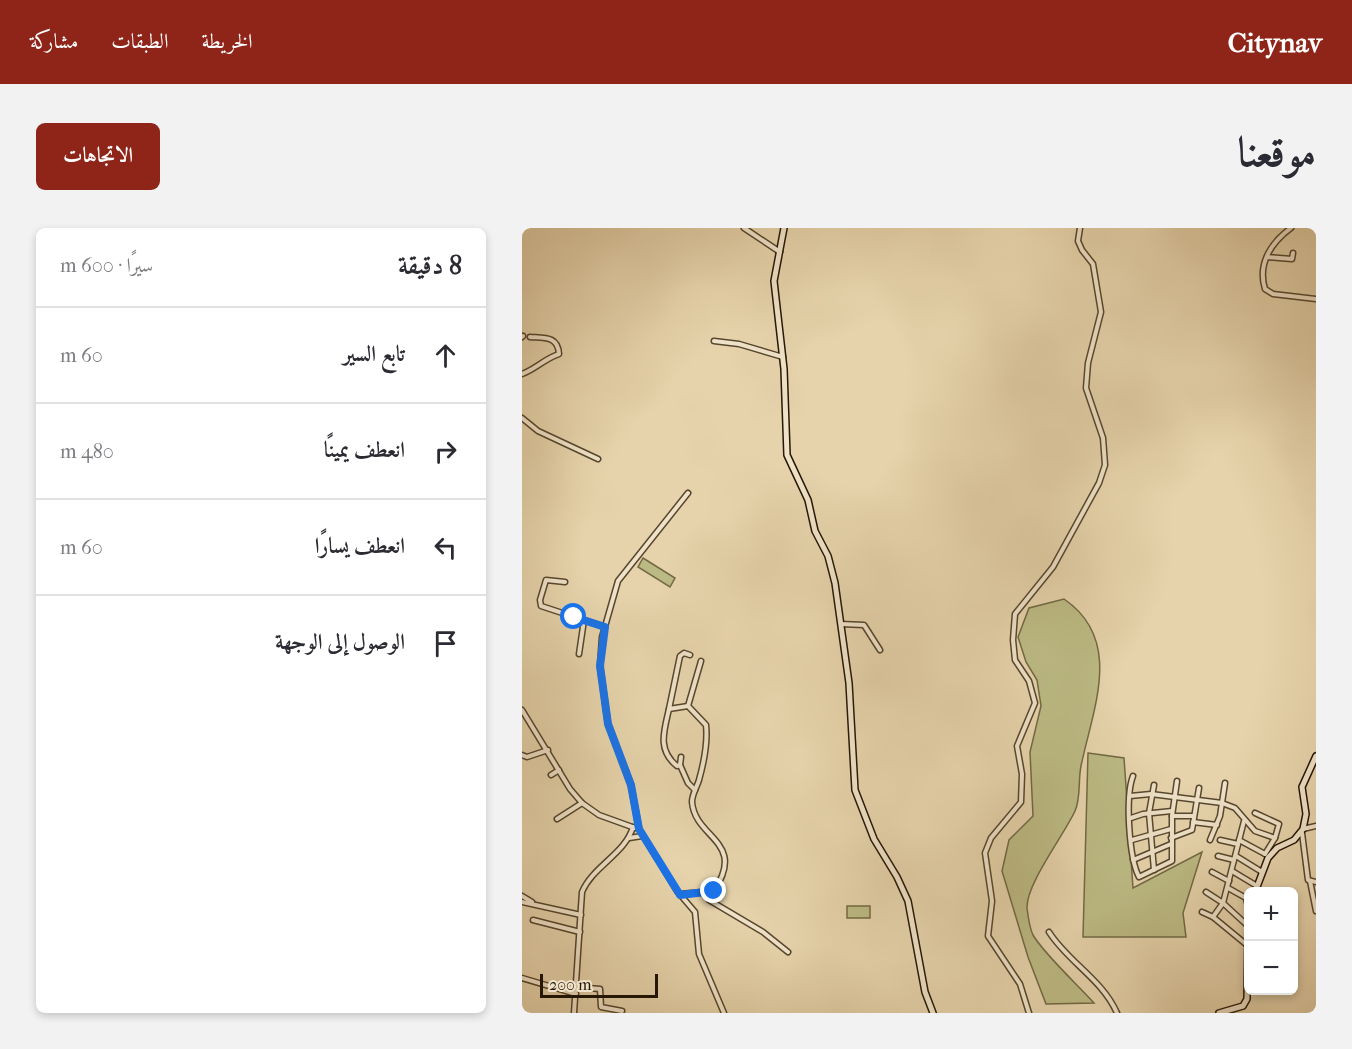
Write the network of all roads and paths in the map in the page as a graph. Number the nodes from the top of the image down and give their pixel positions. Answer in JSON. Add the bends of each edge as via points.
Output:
{"nodes":[{"id":1,"x":744,"y":228,"type":"edge"},
{"id":2,"x":784,"y":228,"type":"edge"},
{"id":3,"x":1080,"y":228,"type":"edge"},
{"id":4,"x":1291,"y":228,"type":"edge"},
{"id":5,"x":780,"y":252,"type":"junction"},
{"id":6,"x":1293,"y":253,"type":"dead end"},
{"id":7,"x":1267,"y":257,"type":"junction"},
{"id":8,"x":1316,"y":298,"type":"edge"},
{"id":9,"x":530,"y":337,"type":"dead end"},
{"id":10,"x":714,"y":341,"type":"dead end"},
{"id":11,"x":783,"y":357,"type":"junction"},
{"id":12,"x":522,"y":374,"type":"edge"},
{"id":13,"x":522,"y":418,"type":"edge"},
{"id":14,"x":598,"y":459,"type":"dead end"},
{"id":15,"x":688,"y":493,"type":"dead end"},
{"id":16,"x":565,"y":582,"type":"dead end"},
{"id":17,"x":584,"y":620,"type":"junction"},
{"id":18,"x":840,"y":624,"type":"junction"},
{"id":19,"x":605,"y":627,"type":"junction"},
{"id":20,"x":880,"y":650,"type":"dead end"},
{"id":21,"x":579,"y":654,"type":"dead end"},
{"id":22,"x":690,"y":655,"type":"dead end"},
{"id":23,"x":701,"y":661,"type":"dead end"},
{"id":24,"x":688,"y":706,"type":"junction"},
{"id":25,"x":669,"y":709,"type":"junction"},
{"id":26,"x":522,"y":710,"type":"edge"},
{"id":27,"x":548,"y":750,"type":"junction"},
{"id":28,"x":522,"y":754,"type":"edge"},
{"id":29,"x":1316,"y":756,"type":"edge"},
{"id":30,"x":681,"y":757,"type":"dead end"},
{"id":31,"x":681,"y":765,"type":"junction"},
{"id":32,"x":559,"y":770,"type":"junction"},
{"id":33,"x":551,"y":775,"type":"dead end"},
{"id":34,"x":1133,"y":776,"type":"dead end"},
{"id":35,"x":1177,"y":782,"type":"dead end"},
{"id":36,"x":1225,"y":783,"type":"dead end"},
{"id":37,"x":1154,"y":785,"type":"dead end"},
{"id":38,"x":1199,"y":788,"type":"dead end"},
{"id":39,"x":695,"y":790,"type":"junction"},
{"id":40,"x":1151,"y":794,"type":"junction"},
{"id":41,"x":1130,"y":796,"type":"junction"},
{"id":42,"x":1174,"y":797,"type":"junction"},
{"id":43,"x":1196,"y":799,"type":"junction"},
{"id":44,"x":582,"y":803,"type":"junction"},
{"id":45,"x":1222,"y":803,"type":"junction"},
{"id":46,"x":1149,"y":813,"type":"junction"},
{"id":47,"x":1255,"y":813,"type":"dead end"},
{"id":48,"x":1172,"y":814,"type":"junction"},
{"id":49,"x":1193,"y":816,"type":"junction"},
{"id":50,"x":1131,"y":818,"type":"junction"},
{"id":51,"x":557,"y":819,"type":"dead end"},
{"id":52,"x":1245,"y":820,"type":"junction"},
{"id":53,"x":1193,"y":822,"type":"junction"},
{"id":54,"x":1217,"y":825,"type":"junction"},
{"id":55,"x":1316,"y":826,"type":"edge"},
{"id":56,"x":636,"y":828,"type":"junction"},
{"id":57,"x":1171,"y":829,"type":"junction"},
{"id":58,"x":1302,"y":831,"type":"junction"},
{"id":59,"x":1150,"y":835,"type":"junction"},
{"id":60,"x":642,"y":836,"type":"junction"},
{"id":61,"x":629,"y":838,"type":"junction"},
{"id":62,"x":1171,"y":838,"type":"junction"},
{"id":63,"x":1275,"y":838,"type":"junction"},
{"id":64,"x":1132,"y":840,"type":"junction"},
{"id":65,"x":1210,"y":840,"type":"dead end"},
{"id":66,"x":1220,"y":840,"type":"dead end"},
{"id":67,"x":1239,"y":842,"type":"junction"},
{"id":68,"x":1171,"y":844,"type":"junction"},
{"id":69,"x":1152,"y":853,"type":"junction"},
{"id":70,"x":1218,"y":856,"type":"dead end"},
{"id":71,"x":1266,"y":856,"type":"junction"},
{"id":72,"x":1235,"y":858,"type":"junction"},
{"id":73,"x":1133,"y":860,"type":"junction"},
{"id":74,"x":1154,"y":870,"type":"junction"},
{"id":75,"x":1232,"y":871,"type":"junction"},
{"id":76,"x":1212,"y":872,"type":"dead end"},
{"id":77,"x":1262,"y":872,"type":"junction"},
{"id":78,"x":1229,"y":881,"type":"junction"},
{"id":79,"x":1310,"y":881,"type":"junction"},
{"id":80,"x":1316,"y":882,"type":"edge"},
{"id":81,"x":1253,"y":887,"type":"edge"},
{"id":82,"x":1257,"y":887,"type":"edge"},
{"id":83,"x":1228,"y":888,"type":"junction"},
{"id":84,"x":1206,"y":892,"type":"dead end"},
{"id":85,"x":705,"y":893,"type":"junction"},
{"id":86,"x":680,"y":895,"type":"junction"},
{"id":87,"x":522,"y":896,"type":"edge"},
{"id":88,"x":1244,"y":897,"type":"edge"},
{"id":89,"x":522,"y":902,"type":"edge"},
{"id":90,"x":1223,"y":903,"type":"junction"},
{"id":91,"x":536,"y":904,"type":"junction"},
{"id":92,"x":1316,"y":911,"type":"edge"},
{"id":93,"x":1202,"y":912,"type":"dead end"},
{"id":94,"x":581,"y":915,"type":"junction"},
{"id":95,"x":1213,"y":917,"type":"junction"},
{"id":96,"x":533,"y":920,"type":"dead end"},
{"id":97,"x":1244,"y":922,"type":"edge"},
{"id":98,"x":580,"y":932,"type":"junction"},
{"id":99,"x":1049,"y":932,"type":"dead end"},
{"id":100,"x":1244,"y":943,"type":"edge"},
{"id":101,"x":788,"y":952,"type":"dead end"},
{"id":102,"x":522,"y":978,"type":"edge"},
{"id":103,"x":577,"y":987,"type":"junction"},
{"id":104,"x":576,"y":993,"type":"junction"},
{"id":105,"x":1247,"y":995,"type":"edge"},
{"id":106,"x":622,"y":1011,"type":"dead end"},
{"id":107,"x":574,"y":1013,"type":"edge"},
{"id":108,"x":724,"y":1013,"type":"edge"},
{"id":109,"x":933,"y":1013,"type":"edge"},
{"id":110,"x":1029,"y":1013,"type":"edge"},
{"id":111,"x":1116,"y":1013,"type":"edge"},
{"id":112,"x":1219,"y":1013,"type":"edge"}],
"edges":[{"from":1,"to":5,"type":"street"},
{"from":2,"to":5,"type":"street"},
{"from":3,"to":110,"type":"street","via":[[1080,246],[1093,264],[1101,312],[1086,388],[1102,438],[1105,465],[1053,567],[1015,614],[1015,660],[1029,681],[1035,703],[1017,746],[1021,802],[991,838],[985,853],[992,901],[988,936],[1020,984]]},
{"from":4,"to":7,"type":"street","via":[[1270,246]]},
{"from":5,"to":11,"type":"street","via":[[774,287]]},
{"from":6,"to":7,"type":"street","via":[[1293,260]]},
{"from":7,"to":8,"type":"street","via":[[1264,289],[1273,294]]},
{"from":9,"to":12,"type":"street","via":[[551,338],[559,354]]},
{"from":10,"to":11,"type":"street"},
{"from":11,"to":18,"type":"street","via":[[787,455],[831,564]]},
{"from":13,"to":14,"type":"street","via":[[538,431]]},
{"from":15,"to":19,"type":"street","via":[[618,581]]},
{"from":16,"to":17,"type":"street","via":[[546,580],[540,603]]},
{"from":17,"to":19,"type":"street"},
{"from":17,"to":21,"type":"street"},
{"from":18,"to":20,"type":"street","via":[[864,625]]},
{"from":18,"to":109,"type":"street","via":[[849,683],[855,790],[874,839],[908,901],[925,992]]},
{"from":19,"to":56,"type":"street","via":[[600,650],[604,706],[631,785]]},
{"from":22,"to":25,"type":"street","via":[[680,656]]},
{"from":23,"to":24,"type":"street"},
{"from":24,"to":25,"type":"street"},
{"from":24,"to":39,"type":"street","via":[[702,719],[707,733]]},
{"from":25,"to":31,"type":"street","via":[[662,744],[666,756]]},
{"from":26,"to":27,"type":"street"},
{"from":27,"to":28,"type":"street","via":[[527,758]]},
{"from":27,"to":32,"type":"street"},
{"from":29,"to":58,"type":"street","via":[[1302,787],[1306,814]]},
{"from":30,"to":31,"type":"street"},
{"from":31,"to":39,"type":"street"},
{"from":32,"to":33,"type":"street"},
{"from":32,"to":44,"type":"street"},
{"from":34,"to":41,"type":"street"},
{"from":35,"to":42,"type":"street"},
{"from":36,"to":45,"type":"street"},
{"from":37,"to":40,"type":"street"},
{"from":38,"to":43,"type":"street"},
{"from":39,"to":85,"type":"street","via":[[692,803],[697,815],[726,855],[717,888]]},
{"from":40,"to":41,"type":"street"},
{"from":40,"to":42,"type":"street"},
{"from":40,"to":46,"type":"street"},
{"from":41,"to":50,"type":"street"},
{"from":42,"to":43,"type":"street"},
{"from":42,"to":48,"type":"street"},
{"from":43,"to":45,"type":"street"},
{"from":43,"to":49,"type":"street"},
{"from":44,"to":51,"type":"street"},
{"from":44,"to":56,"type":"street","via":[[599,815]]},
{"from":45,"to":52,"type":"street","via":[[1235,808]]},
{"from":45,"to":54,"type":"street"},
{"from":46,"to":48,"type":"street"},
{"from":46,"to":50,"type":"street"},
{"from":46,"to":59,"type":"street"},
{"from":47,"to":63,"type":"street","via":[[1279,824]]},
{"from":48,"to":49,"type":"street"},
{"from":48,"to":57,"type":"street"},
{"from":49,"to":53,"type":"street"},
{"from":50,"to":64,"type":"street"},
{"from":52,"to":63,"type":"street","via":[[1255,831]]},
{"from":52,"to":67,"type":"street"},
{"from":53,"to":54,"type":"street"},
{"from":53,"to":62,"type":"street","via":[[1189,833]]},
{"from":54,"to":65,"type":"street"},
{"from":55,"to":58,"type":"street"},
{"from":56,"to":60,"type":"street"},
{"from":56,"to":61,"type":"street"},
{"from":57,"to":59,"type":"street"},
{"from":57,"to":62,"type":"street"},
{"from":58,"to":71,"type":"street"},
{"from":58,"to":79,"type":"street"},
{"from":59,"to":64,"type":"street"},
{"from":59,"to":69,"type":"street"},
{"from":60,"to":61,"type":"street"},
{"from":60,"to":86,"type":"street"},
{"from":61,"to":94,"type":"street","via":[[585,886]]},
{"from":62,"to":68,"type":"street"},
{"from":63,"to":71,"type":"street"},
{"from":64,"to":73,"type":"street"},
{"from":66,"to":67,"type":"street"},
{"from":67,"to":71,"type":"street"},
{"from":67,"to":72,"type":"street"},
{"from":68,"to":69,"type":"street"},
{"from":68,"to":74,"type":"street","via":[[1172,861]]},
{"from":69,"to":73,"type":"street"},
{"from":69,"to":74,"type":"street"},
{"from":70,"to":72,"type":"street"},
{"from":71,"to":77,"type":"street"},
{"from":72,"to":75,"type":"street"},
{"from":72,"to":77,"type":"street"},
{"from":73,"to":74,"type":"street","via":[[1138,877]]},
{"from":75,"to":78,"type":"street"},
{"from":75,"to":81,"type":"street"},
{"from":76,"to":78,"type":"street"},
{"from":77,"to":82,"type":"street"},
{"from":78,"to":83,"type":"street"},
{"from":79,"to":80,"type":"street"},
{"from":79,"to":92,"type":"street"},
{"from":83,"to":88,"type":"street"},
{"from":83,"to":90,"type":"street"},
{"from":84,"to":90,"type":"street"},
{"from":85,"to":86,"type":"street"},
{"from":85,"to":101,"type":"street","via":[[709,900]]},
{"from":86,"to":108,"type":"street","via":[[695,912],[699,954]]},
{"from":87,"to":91,"type":"street"},
{"from":89,"to":91,"type":"street"},
{"from":90,"to":95,"type":"street"},
{"from":90,"to":97,"type":"street"},
{"from":91,"to":94,"type":"street"},
{"from":93,"to":95,"type":"street"},
{"from":94,"to":98,"type":"street"},
{"from":95,"to":100,"type":"street"},
{"from":96,"to":98,"type":"street"},
{"from":98,"to":103,"type":"street"},
{"from":99,"to":111,"type":"street","via":[[1101,987]]},
{"from":102,"to":104,"type":"street"},
{"from":103,"to":104,"type":"street"},
{"from":103,"to":106,"type":"street","via":[[600,989],[601,1007]]},
{"from":104,"to":107,"type":"street"},
{"from":105,"to":112,"type":"street","via":[[1243,1006]]}]}
